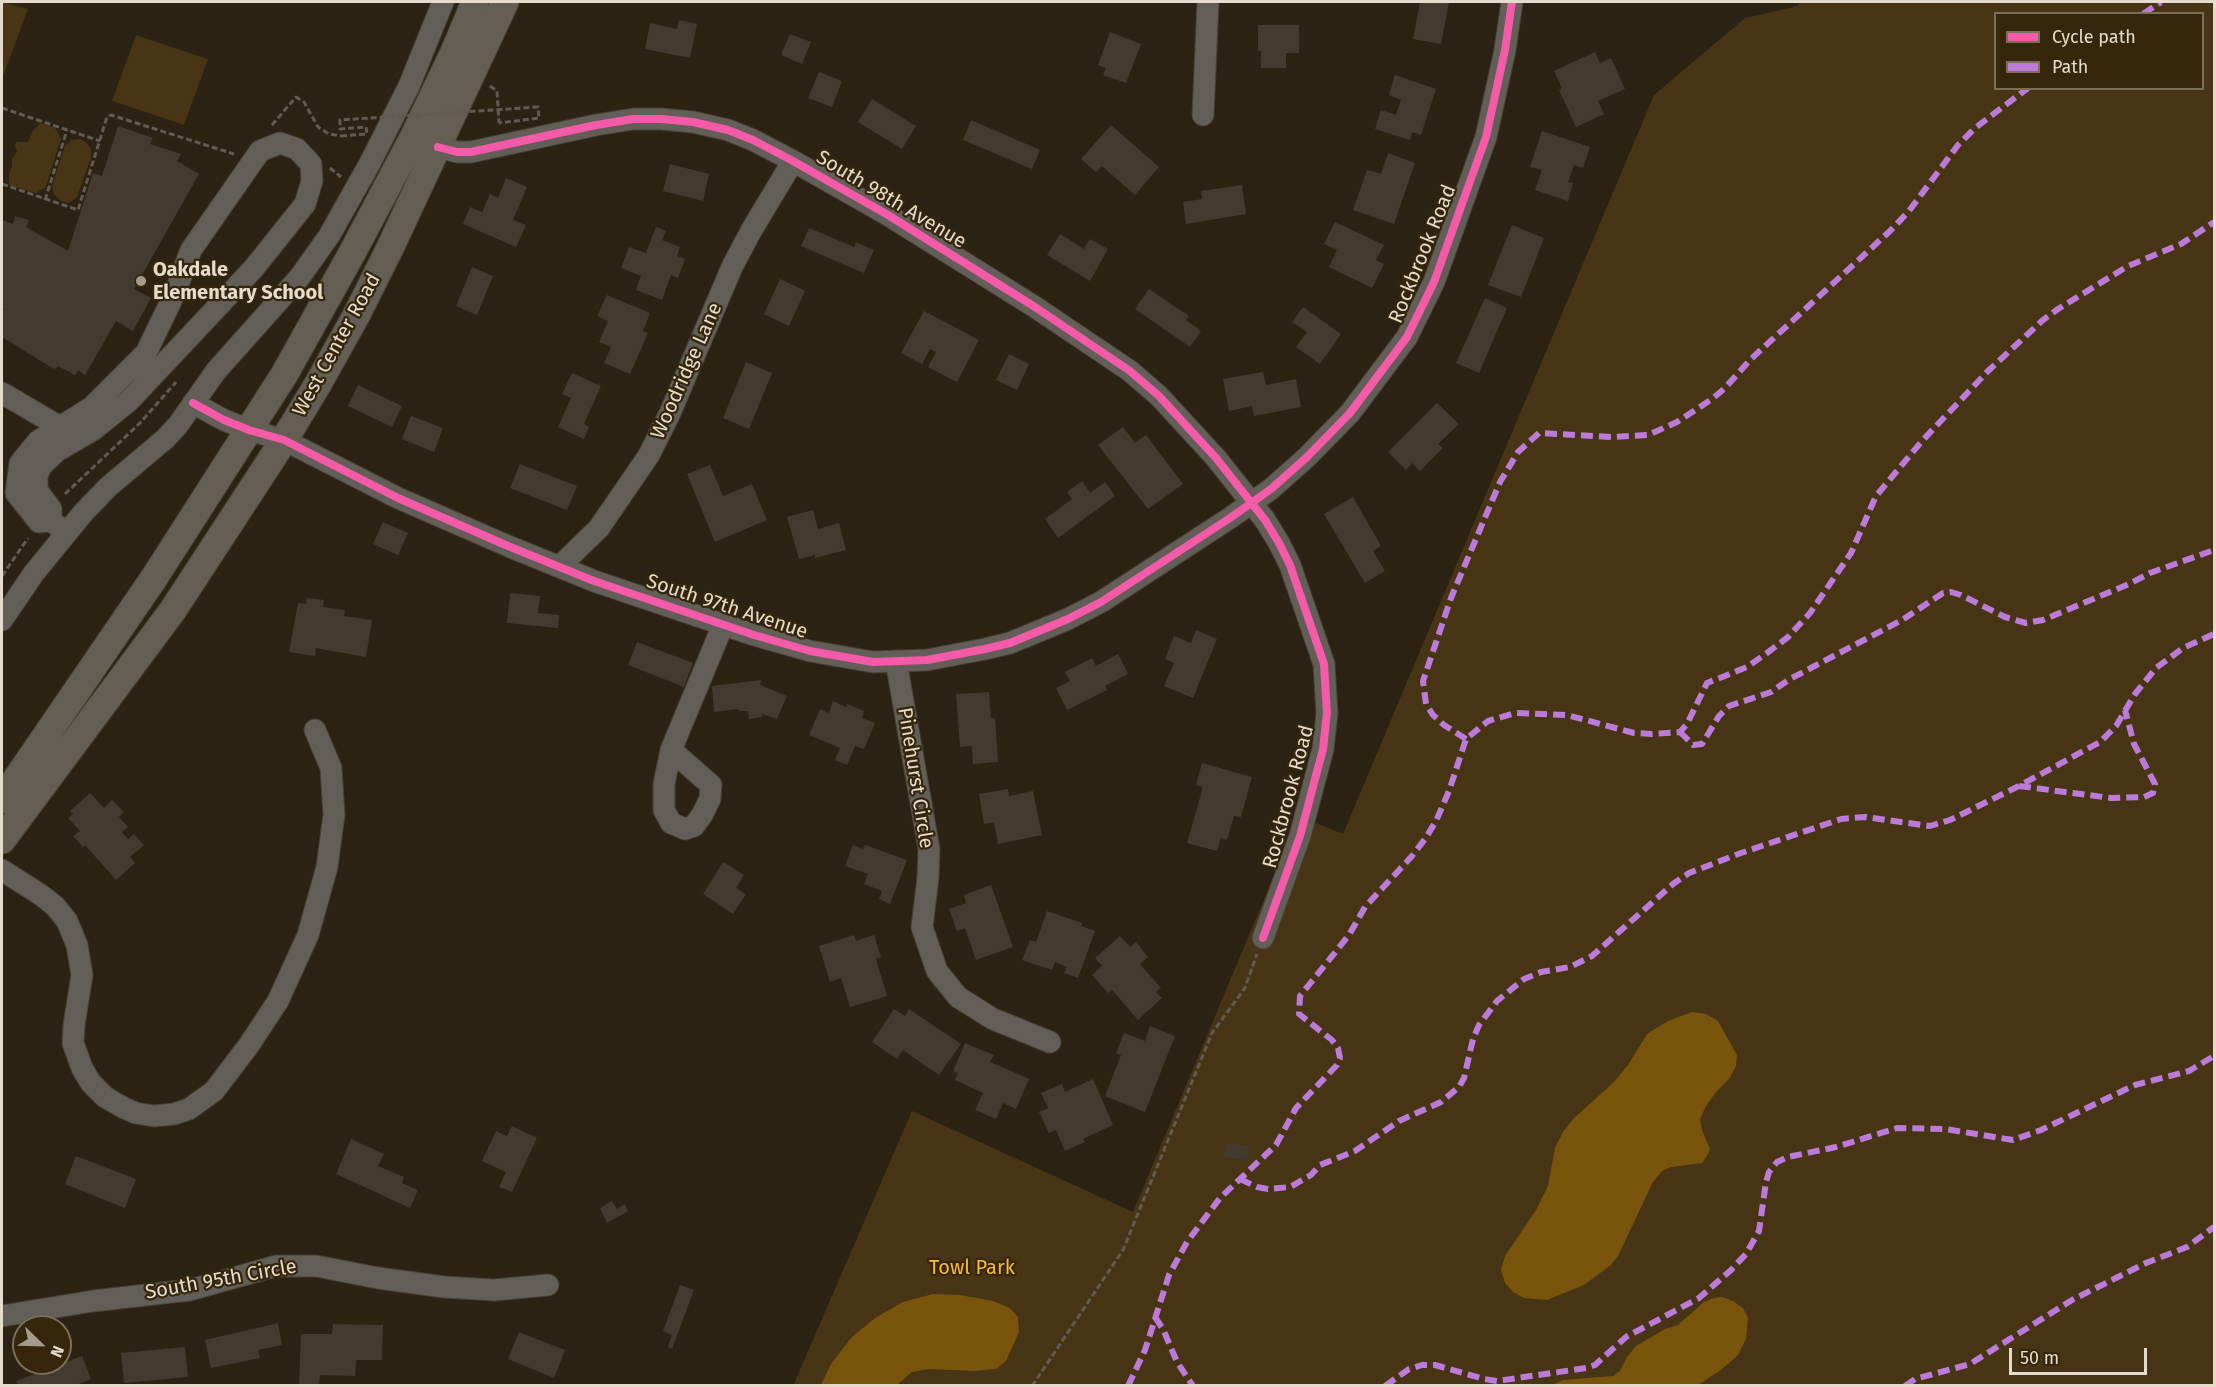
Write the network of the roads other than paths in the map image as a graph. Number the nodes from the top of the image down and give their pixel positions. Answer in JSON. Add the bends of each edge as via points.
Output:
{"nodes":[{"id":1,"x":443,"y":2,"type":"edge"},
{"id":2,"x":475,"y":2,"type":"edge"},
{"id":3,"x":505,"y":2,"type":"edge"},
{"id":4,"x":1208,"y":2,"type":"edge"},
{"id":5,"x":1512,"y":2,"type":"edge"},
{"id":6,"x":1203,"y":115,"type":"dead end"},
{"id":7,"x":438,"y":147,"type":"junction"},
{"id":8,"x":793,"y":161,"type":"junction"},
{"id":9,"x":2,"y":393,"type":"edge"},
{"id":10,"x":193,"y":403,"type":"junction"},
{"id":11,"x":60,"y":427,"type":"junction"},
{"id":12,"x":249,"y":430,"type":"junction"},
{"id":13,"x":284,"y":440,"type":"junction"},
{"id":14,"x":45,"y":448,"type":"junction"},
{"id":15,"x":10,"y":478,"type":"edge"},
{"id":16,"x":1251,"y":503,"type":"junction"},
{"id":17,"x":52,"y":521,"type":"junction"},
{"id":18,"x":560,"y":566,"type":"junction"},
{"id":19,"x":2,"y":620,"type":"edge"},
{"id":20,"x":723,"y":625,"type":"junction"},
{"id":21,"x":896,"y":662,"type":"junction"},
{"id":22,"x":315,"y":730,"type":"dead end"},
{"id":23,"x":671,"y":750,"type":"dead end"},
{"id":24,"x":2,"y":800,"type":"edge"},
{"id":25,"x":2,"y":840,"type":"edge"},
{"id":26,"x":2,"y":870,"type":"edge"},
{"id":27,"x":1263,"y":939,"type":"road end"},
{"id":28,"x":1050,"y":1042,"type":"dead end"},
{"id":29,"x":548,"y":1285,"type":"dead end"},
{"id":30,"x":2,"y":1316,"type":"edge"}],
"edges":[{"from":1,"to":10,"type":"street","via":[[406,91],[328,236],[299,278],[216,370]]},
{"from":2,"to":12,"type":"main road","name":"West Center Road","via":[[388,188]]},
{"from":3,"to":7,"type":"main road","name":"West Center Road"},
{"from":4,"to":6,"type":"street"},
{"from":5,"to":16,"type":"street","name":"Rockbrook Road","via":[[1486,137],[1434,282],[1407,337],[1350,413],[1307,457]]},
{"from":7,"to":8,"type":"street","name":"South 98th Avenue","via":[[471,152],[596,125],[662,118],[728,130]]},
{"from":7,"to":13,"type":"main road","name":"West Center Road","via":[[357,314]]},
{"from":8,"to":16,"type":"street","name":"South 98th Avenue","via":[[1035,306],[1130,371],[1188,426]]},
{"from":8,"to":18,"type":"street","name":"Woodridge Lane","via":[[732,267],[649,455],[599,528]]},
{"from":9,"to":11,"type":"street"},
{"from":10,"to":12,"type":"street","name":"South 97th Avenue"},
{"from":10,"to":17,"type":"street","via":[[165,439],[108,487]]},
{"from":11,"to":14,"type":"street"},
{"from":11,"to":14,"type":"street","via":[[92,407],[146,353],[191,250],[260,151],[280,143],[297,149],[311,164],[312,181],[304,204],[254,268],[129,401],[93,430]]},
{"from":12,"to":13,"type":"street","name":"South 97th Avenue"},
{"from":12,"to":24,"type":"main road","name":"West Center Road","via":[[154,578]]},
{"from":13,"to":18,"type":"street","name":"South 97th Avenue","via":[[398,498]]},
{"from":13,"to":25,"type":"main road","name":"West Center Road","via":[[173,610]]},
{"from":14,"to":15,"type":"street","via":[[20,463]]},
{"from":14,"to":17,"type":"street","via":[[37,490]]},
{"from":15,"to":17,"type":"street","via":[[16,493]]},
{"from":16,"to":21,"type":"street","name":"South 97th Avenue","via":[[1134,582],[1068,619],[985,650]]},
{"from":16,"to":27,"type":"street","name":"Rockbrook Road","via":[[1290,565],[1324,664],[1327,713],[1323,749],[1300,836]]},
{"from":17,"to":19,"type":"street"},
{"from":18,"to":20,"type":"street","name":"South 97th Avenue"},
{"from":20,"to":21,"type":"street","name":"South 97th Avenue","via":[[810,651]]},
{"from":20,"to":23,"type":"street"},
{"from":21,"to":28,"type":"street","name":"Pinehurst Circle","via":[[929,849],[922,927],[937,971],[958,997],[993,1019]]},
{"from":22,"to":26,"type":"street","via":[[331,768],[334,814],[327,867],[308,935],[278,1001],[249,1046],[214,1092],[189,1109],[154,1116],[136,1113],[105,1097],[91,1083],[73,1043],[82,975],[77,945],[67,921],[41,895]]},
{"from":29,"to":30,"type":"street","name":"South 95th Circle","via":[[495,1290],[444,1287],[316,1266],[276,1266],[190,1290]]}]}
